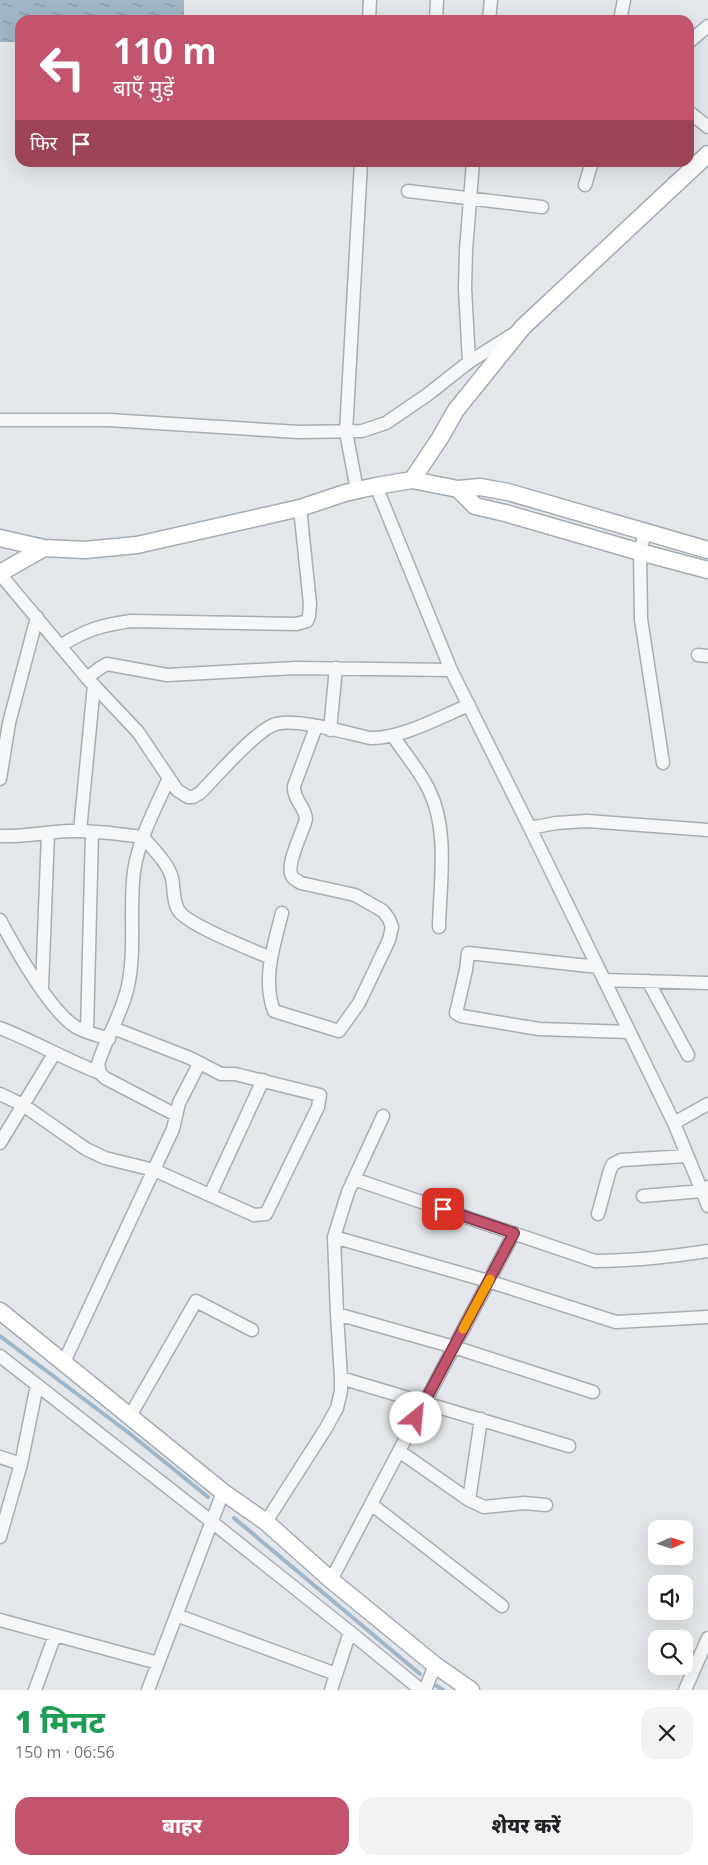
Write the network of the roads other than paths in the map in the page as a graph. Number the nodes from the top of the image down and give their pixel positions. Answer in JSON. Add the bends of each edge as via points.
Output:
{"nodes":[{"id":1,"x":370,"y":0,"type":"edge"},
{"id":2,"x":437,"y":0,"type":"edge"},
{"id":3,"x":491,"y":0,"type":"edge"},
{"id":4,"x":624,"y":0,"type":"edge"},
{"id":5,"x":369,"y":15,"type":"edge"},
{"id":6,"x":436,"y":15,"type":"edge"},
{"id":7,"x":490,"y":15,"type":"edge"},
{"id":8,"x":621,"y":15,"type":"edge"},
{"id":9,"x":708,"y":26,"type":"edge"},
{"id":10,"x":694,"y":38,"type":"edge"},
{"id":11,"x":694,"y":116,"type":"edge"},
{"id":12,"x":708,"y":127,"type":"edge"},
{"id":13,"x":708,"y":154,"type":"edge"},
{"id":14,"x":361,"y":167,"type":"edge"},
{"id":15,"x":472,"y":167,"type":"edge"},
{"id":16,"x":590,"y":167,"type":"edge"},
{"id":17,"x":585,"y":185,"type":"dead end"},
{"id":18,"x":408,"y":191,"type":"dead end"},
{"id":19,"x":469,"y":197,"type":"junction"},
{"id":20,"x":542,"y":206,"type":"dead end"},
{"id":21,"x":523,"y":327,"type":"junction"},
{"id":22,"x":469,"y":362,"type":"junction"},
{"id":23,"x":0,"y":420,"type":"edge"},
{"id":24,"x":346,"y":432,"type":"junction"},
{"id":25,"x":412,"y":480,"type":"junction"},
{"id":26,"x":376,"y":486,"type":"junction"},
{"id":27,"x":458,"y":489,"type":"junction"},
{"id":28,"x":357,"y":490,"type":"junction"},
{"id":29,"x":300,"y":508,"type":"junction"},
{"id":30,"x":645,"y":533,"type":"junction"},
{"id":31,"x":0,"y":538,"type":"edge"},
{"id":32,"x":44,"y":548,"type":"junction"},
{"id":33,"x":708,"y":550,"type":"edge"},
{"id":34,"x":640,"y":552,"type":"junction"},
{"id":35,"x":708,"y":570,"type":"edge"},
{"id":36,"x":0,"y":573,"type":"edge"},
{"id":37,"x":37,"y":617,"type":"junction"},
{"id":38,"x":60,"y":646,"type":"junction"},
{"id":39,"x":336,"y":668,"type":"junction"},
{"id":40,"x":451,"y":670,"type":"junction"},
{"id":41,"x":90,"y":682,"type":"junction"},
{"id":42,"x":468,"y":705,"type":"junction"},
{"id":43,"x":4,"y":723,"type":"edge"},
{"id":44,"x":316,"y":727,"type":"junction"},
{"id":45,"x":330,"y":730,"type":"junction"},
{"id":46,"x":393,"y":736,"type":"junction"},
{"id":47,"x":663,"y":763,"type":"dead end"},
{"id":48,"x":0,"y":778,"type":"edge"},
{"id":49,"x":169,"y":778,"type":"junction"},
{"id":50,"x":530,"y":828,"type":"junction"},
{"id":51,"x":708,"y":830,"type":"edge"},
{"id":52,"x":86,"y":832,"type":"junction"},
{"id":53,"x":48,"y":833,"type":"junction"},
{"id":54,"x":0,"y":836,"type":"edge"},
{"id":55,"x":143,"y":837,"type":"junction"},
{"id":56,"x":282,"y":912,"type":"dead end"},
{"id":57,"x":0,"y":920,"type":"edge"},
{"id":58,"x":439,"y":927,"type":"dead end"},
{"id":59,"x":271,"y":958,"type":"junction"},
{"id":60,"x":598,"y":967,"type":"junction"},
{"id":61,"x":604,"y":980,"type":"junction"},
{"id":62,"x":648,"y":981,"type":"junction"},
{"id":63,"x":708,"y":983,"type":"edge"},
{"id":64,"x":42,"y":987,"type":"junction"},
{"id":65,"x":0,"y":1028,"type":"edge"},
{"id":66,"x":87,"y":1032,"type":"junction"},
{"id":67,"x":629,"y":1032,"type":"junction"},
{"id":68,"x":111,"y":1033,"type":"junction"},
{"id":69,"x":54,"y":1054,"type":"junction"},
{"id":70,"x":688,"y":1055,"type":"dead end"},
{"id":71,"x":199,"y":1064,"type":"junction"},
{"id":72,"x":100,"y":1074,"type":"junction"},
{"id":73,"x":263,"y":1080,"type":"junction"},
{"id":74,"x":0,"y":1094,"type":"edge"},
{"id":75,"x":708,"y":1104,"type":"edge"},
{"id":76,"x":24,"y":1105,"type":"junction"},
{"id":77,"x":176,"y":1115,"type":"junction"},
{"id":78,"x":383,"y":1116,"type":"dead end"},
{"id":79,"x":674,"y":1124,"type":"junction"},
{"id":80,"x":0,"y":1144,"type":"edge"},
{"id":81,"x":687,"y":1156,"type":"junction"},
{"id":82,"x":154,"y":1170,"type":"junction"},
{"id":83,"x":354,"y":1179,"type":"junction"},
{"id":84,"x":705,"y":1189,"type":"edge"},
{"id":85,"x":210,"y":1195,"type":"junction"},
{"id":86,"x":643,"y":1196,"type":"dead end"},
{"id":87,"x":708,"y":1206,"type":"edge"},
{"id":88,"x":598,"y":1214,"type":"dead end"},
{"id":89,"x":514,"y":1233,"type":"junction"},
{"id":90,"x":334,"y":1237,"type":"junction"},
{"id":91,"x":708,"y":1251,"type":"edge"},
{"id":92,"x":488,"y":1282,"type":"junction"},
{"id":93,"x":0,"y":1311,"type":"edge"},
{"id":94,"x":337,"y":1314,"type":"junction"},
{"id":95,"x":708,"y":1317,"type":"edge"},
{"id":96,"x":252,"y":1330,"type":"dead end"},
{"id":97,"x":454,"y":1347,"type":"junction"},
{"id":98,"x":0,"y":1356,"type":"edge"},
{"id":99,"x":64,"y":1362,"type":"junction"},
{"id":100,"x":341,"y":1378,"type":"junction"},
{"id":101,"x":37,"y":1385,"type":"junction"},
{"id":102,"x":593,"y":1392,"type":"dead end"},
{"id":103,"x":425,"y":1402,"type":"junction"},
{"id":104,"x":130,"y":1416,"type":"junction"},
{"id":105,"x":482,"y":1419,"type":"junction"},
{"id":106,"x":569,"y":1446,"type":"dead end"},
{"id":107,"x":399,"y":1451,"type":"junction"},
{"id":108,"x":0,"y":1456,"type":"edge"},
{"id":109,"x":20,"y":1464,"type":"junction"},
{"id":110,"x":223,"y":1492,"type":"junction"},
{"id":111,"x":469,"y":1500,"type":"junction"},
{"id":112,"x":371,"y":1504,"type":"junction"},
{"id":113,"x":546,"y":1506,"type":"dead end"},
{"id":114,"x":212,"y":1522,"type":"junction"},
{"id":115,"x":266,"y":1522,"type":"junction"},
{"id":116,"x":0,"y":1537,"type":"edge"},
{"id":117,"x":331,"y":1580,"type":"junction"},
{"id":118,"x":502,"y":1606,"type":"dead end"},
{"id":119,"x":176,"y":1614,"type":"junction"},
{"id":120,"x":0,"y":1620,"type":"edge"},
{"id":121,"x":350,"y":1632,"type":"junction"},
{"id":122,"x":55,"y":1635,"type":"junction"},
{"id":123,"x":708,"y":1638,"type":"edge"},
{"id":124,"x":158,"y":1663,"type":"junction"},
{"id":125,"x":436,"y":1665,"type":"junction"},
{"id":126,"x":336,"y":1674,"type":"junction"},
{"id":127,"x":34,"y":1690,"type":"edge"},
{"id":128,"x":148,"y":1690,"type":"edge"},
{"id":129,"x":331,"y":1690,"type":"edge"},
{"id":130,"x":421,"y":1690,"type":"edge"},
{"id":131,"x":425,"y":1690,"type":"edge"},
{"id":132,"x":471,"y":1690,"type":"edge"},
{"id":133,"x":685,"y":1690,"type":"edge"}],
"edges":[{"from":1,"to":5,"type":"street"},
{"from":2,"to":6,"type":"street"},
{"from":3,"to":7,"type":"street"},
{"from":4,"to":8,"type":"street"},
{"from":9,"to":10,"type":"street"},
{"from":11,"to":12,"type":"street"},
{"from":13,"to":21,"type":"main road"},
{"from":14,"to":24,"type":"street"},
{"from":15,"to":19,"type":"street"},
{"from":16,"to":17,"type":"street"},
{"from":18,"to":19,"type":"street"},
{"from":19,"to":20,"type":"street"},
{"from":19,"to":22,"type":"street","via":[[465,288]]},
{"from":21,"to":22,"type":"street"},
{"from":21,"to":25,"type":"main road","via":[[456,410]]},
{"from":22,"to":24,"type":"street","via":[[386,423],[362,431]]},
{"from":23,"to":24,"type":"street","via":[[109,420]]},
{"from":24,"to":28,"type":"street"},
{"from":25,"to":26,"type":"main road"},
{"from":25,"to":27,"type":"main road"},
{"from":26,"to":28,"type":"main road"},
{"from":26,"to":40,"type":"street"},
{"from":27,"to":30,"type":"main road","via":[[508,492]]},
{"from":27,"to":34,"type":"main road","via":[[475,506]]},
{"from":28,"to":29,"type":"main road"},
{"from":29,"to":32,"type":"main road","via":[[138,545],[85,550]]},
{"from":29,"to":38,"type":"street","via":[[310,604],[307,620],[296,624],[131,621],[94,628]]},
{"from":30,"to":33,"type":"main road"},
{"from":30,"to":34,"type":"street"},
{"from":31,"to":32,"type":"main road"},
{"from":32,"to":36,"type":"main road"},
{"from":34,"to":35,"type":"main road"},
{"from":34,"to":47,"type":"street","via":[[641,620]]},
{"from":36,"to":37,"type":"street"},
{"from":37,"to":38,"type":"street"},
{"from":37,"to":43,"type":"street"},
{"from":38,"to":41,"type":"street"},
{"from":39,"to":40,"type":"street"},
{"from":39,"to":41,"type":"street","via":[[167,675],[108,664]]},
{"from":39,"to":45,"type":"street"},
{"from":40,"to":42,"type":"street"},
{"from":41,"to":49,"type":"street","via":[[138,732]]},
{"from":41,"to":52,"type":"street"},
{"from":42,"to":46,"type":"street"},
{"from":42,"to":50,"type":"street"},
{"from":43,"to":48,"type":"street"},
{"from":44,"to":45,"type":"street"},
{"from":44,"to":49,"type":"street","via":[[284,722],[269,726],[194,797],[182,795]]},
{"from":44,"to":59,"type":"street","via":[[294,786],[293,794],[306,813],[306,819],[291,862],[291,876],[301,883],[355,895],[383,911],[392,926],[390,940],[359,1003],[339,1031],[274,1011],[269,987]]},
{"from":45,"to":46,"type":"street","via":[[370,738]]},
{"from":46,"to":58,"type":"street","via":[[429,790],[440,826]]},
{"from":49,"to":55,"type":"street"},
{"from":50,"to":51,"type":"street","via":[[587,821]]},
{"from":50,"to":60,"type":"street"},
{"from":52,"to":53,"type":"street"},
{"from":52,"to":55,"type":"street"},
{"from":52,"to":66,"type":"street"},
{"from":53,"to":54,"type":"street"},
{"from":53,"to":64,"type":"street"},
{"from":55,"to":59,"type":"street","via":[[166,865],[177,909],[182,915]]},
{"from":55,"to":68,"type":"street","via":[[133,884],[130,975]]},
{"from":56,"to":59,"type":"street"},
{"from":57,"to":64,"type":"street"},
{"from":60,"to":61,"type":"street"},
{"from":60,"to":67,"type":"street","via":[[468,953],[456,1014],[539,1029]]},
{"from":61,"to":62,"type":"street"},
{"from":61,"to":67,"type":"street"},
{"from":62,"to":63,"type":"street"},
{"from":62,"to":70,"type":"street"},
{"from":64,"to":66,"type":"street","via":[[66,1019]]},
{"from":65,"to":69,"type":"street"},
{"from":66,"to":68,"type":"street"},
{"from":67,"to":79,"type":"street"},
{"from":68,"to":71,"type":"street","via":[[190,1058]]},
{"from":68,"to":72,"type":"street","via":[[98,1064]]},
{"from":69,"to":72,"type":"street"},
{"from":69,"to":76,"type":"street"},
{"from":71,"to":73,"type":"street","via":[[221,1074]]},
{"from":71,"to":77,"type":"street"},
{"from":72,"to":77,"type":"street"},
{"from":73,"to":85,"type":"street"},
{"from":73,"to":85,"type":"street","via":[[320,1095],[318,1108],[266,1214],[254,1215]]},
{"from":74,"to":76,"type":"street"},
{"from":75,"to":79,"type":"street"},
{"from":76,"to":80,"type":"street"},
{"from":76,"to":82,"type":"street","via":[[86,1149],[105,1158]]},
{"from":77,"to":82,"type":"street"},
{"from":78,"to":83,"type":"street"},
{"from":79,"to":81,"type":"street"},
{"from":81,"to":84,"type":"street"},
{"from":81,"to":88,"type":"street","via":[[621,1160],[613,1164]]},
{"from":82,"to":85,"type":"street"},
{"from":82,"to":99,"type":"street"},
{"from":83,"to":89,"type":"street"},
{"from":83,"to":90,"type":"street"},
{"from":84,"to":86,"type":"street"},
{"from":84,"to":87,"type":"street"},
{"from":89,"to":91,"type":"street","via":[[595,1261],[664,1258]]},
{"from":89,"to":92,"type":"street"},
{"from":90,"to":92,"type":"street"},
{"from":90,"to":94,"type":"street"},
{"from":92,"to":95,"type":"street","via":[[616,1322]]},
{"from":92,"to":97,"type":"street"},
{"from":93,"to":99,"type":"main road"},
{"from":94,"to":97,"type":"street"},
{"from":94,"to":100,"type":"street"},
{"from":96,"to":104,"type":"street","via":[[196,1301]]},
{"from":97,"to":102,"type":"street"},
{"from":97,"to":103,"type":"street"},
{"from":98,"to":101,"type":"street"},
{"from":99,"to":104,"type":"main road"},
{"from":100,"to":103,"type":"street"},
{"from":100,"to":115,"type":"street","via":[[337,1408]]},
{"from":101,"to":109,"type":"street"},
{"from":101,"to":114,"type":"street"},
{"from":103,"to":105,"type":"street"},
{"from":103,"to":107,"type":"street"},
{"from":104,"to":110,"type":"main road"},
{"from":105,"to":106,"type":"street"},
{"from":105,"to":111,"type":"street"},
{"from":107,"to":111,"type":"street"},
{"from":107,"to":112,"type":"street"},
{"from":108,"to":109,"type":"street"},
{"from":109,"to":116,"type":"street"},
{"from":110,"to":114,"type":"street"},
{"from":110,"to":115,"type":"main road"},
{"from":111,"to":113,"type":"street","via":[[484,1507],[524,1503]]},
{"from":112,"to":117,"type":"street"},
{"from":112,"to":118,"type":"street"},
{"from":114,"to":119,"type":"street"},
{"from":114,"to":121,"type":"street"},
{"from":115,"to":117,"type":"main road"},
{"from":117,"to":125,"type":"main road"},
{"from":119,"to":124,"type":"street"},
{"from":119,"to":126,"type":"street"},
{"from":120,"to":122,"type":"street"},
{"from":121,"to":126,"type":"street"},
{"from":121,"to":130,"type":"street"},
{"from":122,"to":124,"type":"street"},
{"from":122,"to":127,"type":"street"},
{"from":123,"to":133,"type":"street"},
{"from":124,"to":128,"type":"street"},
{"from":125,"to":131,"type":"street"},
{"from":125,"to":132,"type":"main road"},
{"from":126,"to":129,"type":"street"}]}
